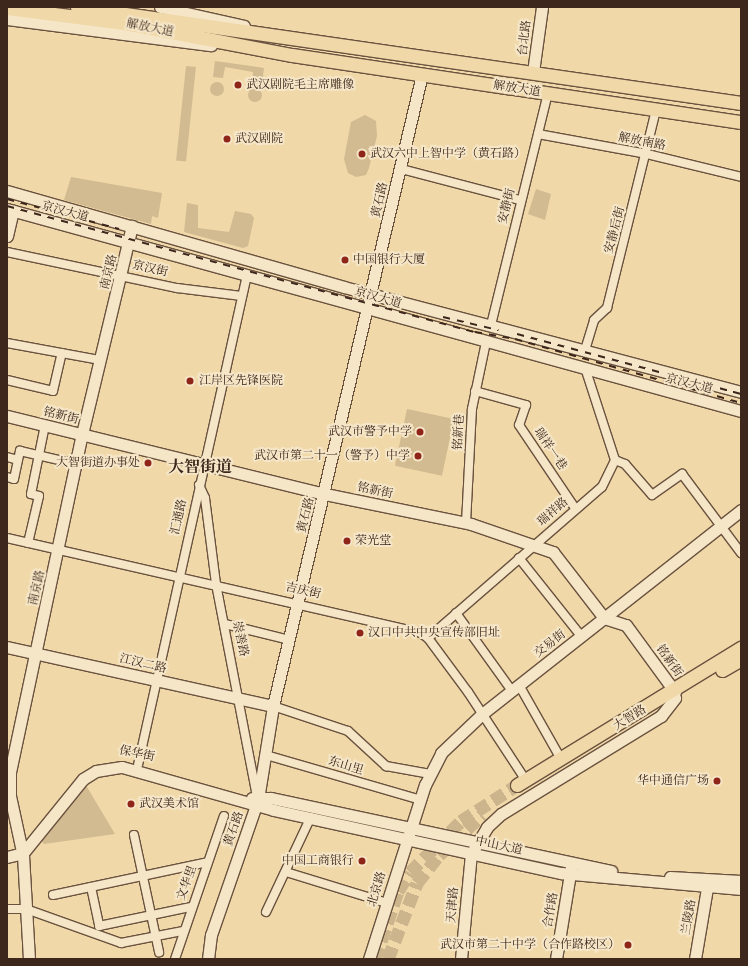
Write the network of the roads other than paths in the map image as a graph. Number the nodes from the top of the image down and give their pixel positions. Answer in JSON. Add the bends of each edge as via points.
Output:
{"nodes":[{"id":1,"x":77,"y":7,"type":"edge"},
{"id":2,"x":165,"y":7,"type":"edge"},
{"id":3,"x":542,"y":7,"type":"edge"},
{"id":4,"x":7,"y":8,"type":"edge"},
{"id":5,"x":7,"y":19,"type":"edge"},
{"id":6,"x":305,"y":40,"type":"junction"},
{"id":7,"x":292,"y":55,"type":"junction"},
{"id":8,"x":533,"y":72,"type":"junction"},
{"id":9,"x":422,"y":74,"type":"junction"},
{"id":10,"x":548,"y":93,"type":"junction"},
{"id":11,"x":741,"y":103,"type":"edge"},
{"id":12,"x":656,"y":110,"type":"junction"},
{"id":13,"x":741,"y":122,"type":"edge"},
{"id":14,"x":538,"y":134,"type":"junction"},
{"id":15,"x":647,"y":154,"type":"junction"},
{"id":16,"x":401,"y":169,"type":"junction"},
{"id":17,"x":741,"y":177,"type":"edge"},
{"id":18,"x":7,"y":191,"type":"edge"},
{"id":19,"x":520,"y":200,"type":"junction"},
{"id":20,"x":10,"y":210,"type":"edge"},
{"id":21,"x":132,"y":226,"type":"junction"},
{"id":22,"x":7,"y":236,"type":"edge"},
{"id":23,"x":129,"y":242,"type":"junction"},
{"id":24,"x":7,"y":252,"type":"edge"},
{"id":25,"x":122,"y":275,"type":"junction"},
{"id":26,"x":247,"y":275,"type":"junction"},
{"id":27,"x":372,"y":294,"type":"junction"},
{"id":28,"x":242,"y":296,"type":"junction"},
{"id":29,"x":369,"y":309,"type":"junction"},
{"id":30,"x":491,"y":325,"type":"junction"},
{"id":31,"x":486,"y":342,"type":"junction"},
{"id":32,"x":7,"y":343,"type":"edge"},
{"id":33,"x":585,"y":350,"type":"junction"},
{"id":34,"x":62,"y":353,"type":"junction"},
{"id":35,"x":100,"y":360,"type":"junction"},
{"id":36,"x":586,"y":371,"type":"junction"},
{"id":37,"x":7,"y":380,"type":"edge"},
{"id":38,"x":475,"y":391,"type":"junction"},
{"id":39,"x":741,"y":392,"type":"edge"},
{"id":40,"x":741,"y":411,"type":"edge"},
{"id":41,"x":7,"y":416,"type":"edge"},
{"id":42,"x":46,"y":426,"type":"junction"},
{"id":43,"x":82,"y":434,"type":"junction"},
{"id":44,"x":38,"y":456,"type":"junction"},
{"id":45,"x":7,"y":457,"type":"edge"},
{"id":46,"x":18,"y":460,"type":"junction"},
{"id":47,"x":614,"y":460,"type":"junction"},
{"id":48,"x":76,"y":464,"type":"junction"},
{"id":49,"x":204,"y":464,"type":"junction"},
{"id":50,"x":7,"y":477,"type":"edge"},
{"id":51,"x":199,"y":485,"type":"junction"},
{"id":52,"x":324,"y":494,"type":"junction"},
{"id":53,"x":575,"y":508,"type":"junction"},
{"id":54,"x":741,"y":510,"type":"edge"},
{"id":55,"x":466,"y":523,"type":"junction"},
{"id":56,"x":721,"y":526,"type":"junction"},
{"id":57,"x":7,"y":538,"type":"edge"},
{"id":58,"x":28,"y":543,"type":"junction"},
{"id":59,"x":534,"y":544,"type":"junction"},
{"id":60,"x":59,"y":550,"type":"junction"},
{"id":61,"x":741,"y":553,"type":"edge"},
{"id":62,"x":519,"y":558,"type":"junction"},
{"id":63,"x":178,"y":576,"type":"junction"},
{"id":64,"x":216,"y":584,"type":"junction"},
{"id":65,"x":298,"y":602,"type":"junction"},
{"id":66,"x":456,"y":613,"type":"junction"},
{"id":67,"x":604,"y":618,"type":"junction"},
{"id":68,"x":225,"y":624,"type":"junction"},
{"id":69,"x":581,"y":636,"type":"junction"},
{"id":70,"x":428,"y":638,"type":"junction"},
{"id":71,"x":289,"y":640,"type":"junction"},
{"id":72,"x":7,"y":647,"type":"edge"},
{"id":73,"x":741,"y":648,"type":"edge"},
{"id":74,"x":35,"y":654,"type":"junction"},
{"id":75,"x":741,"y":659,"type":"edge"},
{"id":76,"x":157,"y":681,"type":"junction"},
{"id":77,"x":516,"y":688,"type":"junction"},
{"id":78,"x":675,"y":695,"type":"junction"},
{"id":79,"x":240,"y":699,"type":"junction"},
{"id":80,"x":273,"y":706,"type":"junction"},
{"id":81,"x":482,"y":714,"type":"junction"},
{"id":82,"x":266,"y":755,"type":"junction"},
{"id":83,"x":561,"y":760,"type":"junction"},
{"id":84,"x":138,"y":765,"type":"junction"},
{"id":85,"x":8,"y":772,"type":"edge"},
{"id":86,"x":430,"y":774,"type":"junction"},
{"id":87,"x":520,"y":784,"type":"junction"},
{"id":88,"x":421,"y":800,"type":"junction"},
{"id":89,"x":257,"y":802,"type":"junction"},
{"id":90,"x":224,"y":816,"type":"dead end"},
{"id":91,"x":311,"y":817,"type":"junction"},
{"id":92,"x":412,"y":828,"type":"junction"},
{"id":93,"x":134,"y":835,"type":"dead end"},
{"id":94,"x":406,"y":839,"type":"junction"},
{"id":95,"x":477,"y":843,"type":"junction"},
{"id":96,"x":7,"y":850,"type":"edge"},
{"id":97,"x":22,"y":850,"type":"junction"},
{"id":98,"x":471,"y":854,"type":"junction"},
{"id":99,"x":7,"y":857,"type":"edge"},
{"id":100,"x":208,"y":862,"type":"junction"},
{"id":101,"x":571,"y":870,"type":"junction"},
{"id":102,"x":286,"y":872,"type":"junction"},
{"id":103,"x":144,"y":876,"type":"junction"},
{"id":104,"x":741,"y":881,"type":"edge"},
{"id":105,"x":708,"y":884,"type":"junction"},
{"id":106,"x":91,"y":887,"type":"junction"},
{"id":107,"x":741,"y":889,"type":"edge"},
{"id":108,"x":52,"y":895,"type":"dead end"},
{"id":109,"x":387,"y":903,"type":"junction"},
{"id":110,"x":191,"y":907,"type":"junction"},
{"id":111,"x":7,"y":909,"type":"edge"},
{"id":112,"x":26,"y":909,"type":"junction"},
{"id":113,"x":266,"y":912,"type":"dead end"},
{"id":114,"x":152,"y":915,"type":"junction"},
{"id":115,"x":182,"y":931,"type":"junction"},
{"id":116,"x":156,"y":936,"type":"junction"},
{"id":117,"x":159,"y":952,"type":"dead end"},
{"id":118,"x":29,"y":959,"type":"edge"},
{"id":119,"x":175,"y":959,"type":"edge"},
{"id":120,"x":208,"y":959,"type":"edge"},
{"id":121,"x":369,"y":959,"type":"edge"},
{"id":122,"x":461,"y":959,"type":"edge"},
{"id":123,"x":556,"y":959,"type":"edge"},
{"id":124,"x":695,"y":959,"type":"edge"}],
"edges":[{"from":1,"to":6,"type":"main road","name":"解放大道"},
{"from":2,"to":6,"type":"street","name":"解放大道"},
{"from":3,"to":8,"type":"street","name":"台北路"},
{"from":4,"to":7,"type":"main road","name":"解放大道","via":[[124,23]]},
{"from":5,"to":7,"type":"street","name":"解放大道"},
{"from":6,"to":8,"type":"main road","name":"解放大道","via":[[453,64]]},
{"from":7,"to":9,"type":"main road","name":"解放大道"},
{"from":8,"to":11,"type":"main road","name":"解放大道"},
{"from":9,"to":10,"type":"main road","name":"解放大道"},
{"from":9,"to":16,"type":"street","name":"黄石路"},
{"from":10,"to":12,"type":"main road","name":"解放大道"},
{"from":10,"to":14,"type":"street","name":"安静街"},
{"from":12,"to":13,"type":"main road","name":"解放大道"},
{"from":12,"to":15,"type":"street","name":"安静后街"},
{"from":14,"to":15,"type":"street","name":"解放南路"},
{"from":14,"to":19,"type":"street","name":"安静街"},
{"from":15,"to":17,"type":"street","name":"解放南路"},
{"from":15,"to":33,"type":"street","name":"安静后街","via":[[607,308],[594,320]]},
{"from":16,"to":19,"type":"street"},
{"from":16,"to":27,"type":"street","name":"黄石路"},
{"from":18,"to":21,"type":"street","name":"京汉大道"},
{"from":19,"to":30,"type":"street","name":"安静街"},
{"from":20,"to":22,"type":"street"},
{"from":20,"to":23,"type":"street","name":"京汉大道"},
{"from":21,"to":23,"type":"street","name":"南京路"},
{"from":21,"to":27,"type":"street","name":"京汉大道"},
{"from":23,"to":25,"type":"street","name":"南京路"},
{"from":23,"to":26,"type":"street","name":"京汉大道"},
{"from":24,"to":25,"type":"street","name":"京汉街"},
{"from":25,"to":28,"type":"street","name":"京汉街","via":[[177,288]]},
{"from":25,"to":35,"type":"street","name":"南京路"},
{"from":26,"to":28,"type":"street","name":"汇通路"},
{"from":26,"to":29,"type":"street","name":"京汉大道"},
{"from":27,"to":29,"type":"street","name":"黄石路"},
{"from":27,"to":30,"type":"street","name":"京汉大道"},
{"from":28,"to":49,"type":"street","name":"汇通路"},
{"from":29,"to":31,"type":"street","name":"京汉大道"},
{"from":29,"to":52,"type":"street","name":"黄石路"},
{"from":30,"to":33,"type":"street","name":"京汉大道"},
{"from":31,"to":36,"type":"street","name":"京汉大道"},
{"from":31,"to":38,"type":"street","name":"铭新巷"},
{"from":32,"to":34,"type":"street"},
{"from":33,"to":39,"type":"street","name":"京汉大道"},
{"from":34,"to":35,"type":"street"},
{"from":34,"to":37,"type":"street","via":[[53,391]]},
{"from":35,"to":43,"type":"street","name":"南京路"},
{"from":36,"to":40,"type":"street","name":"京汉大道"},
{"from":36,"to":47,"type":"street"},
{"from":38,"to":53,"type":"street","name":"瑞祥一巷","via":[[526,405],[519,425]]},
{"from":38,"to":55,"type":"street","name":"铭新巷"},
{"from":41,"to":42,"type":"street","name":"铭新街"},
{"from":42,"to":43,"type":"street","name":"铭新街"},
{"from":42,"to":44,"type":"street"},
{"from":43,"to":48,"type":"street","name":"南京路"},
{"from":43,"to":49,"type":"street","name":"铭新街"},
{"from":44,"to":46,"type":"street","via":[[20,451]]},
{"from":44,"to":48,"type":"street"},
{"from":44,"to":58,"type":"street","via":[[31,494],[39,496]]},
{"from":45,"to":46,"type":"street"},
{"from":46,"to":50,"type":"street","via":[[14,479]]},
{"from":47,"to":53,"type":"street","name":"瑞祥路","via":[[602,487]]},
{"from":47,"to":56,"type":"street","via":[[625,464],[652,495],[682,474]]},
{"from":48,"to":60,"type":"street","name":"南京路"},
{"from":49,"to":51,"type":"street","name":"汇通路"},
{"from":49,"to":52,"type":"street","name":"铭新街"},
{"from":51,"to":63,"type":"street","name":"汇通路"},
{"from":51,"to":64,"type":"street","name":"崇善路","via":[[205,498]]},
{"from":52,"to":55,"type":"street","name":"铭新街"},
{"from":52,"to":65,"type":"street","name":"黄石路"},
{"from":53,"to":59,"type":"street","name":"瑞祥路"},
{"from":54,"to":56,"type":"street","name":"交易街"},
{"from":55,"to":59,"type":"street","name":"铭新街"},
{"from":56,"to":61,"type":"street"},
{"from":56,"to":67,"type":"street","name":"交易街"},
{"from":57,"to":58,"type":"street","name":"吉庆街"},
{"from":58,"to":60,"type":"street","name":"吉庆街"},
{"from":59,"to":62,"type":"street","name":"瑞祥路"},
{"from":59,"to":67,"type":"street","name":"铭新街","via":[[553,552]]},
{"from":60,"to":63,"type":"street","name":"吉庆街"},
{"from":60,"to":74,"type":"street","name":"南京路"},
{"from":62,"to":66,"type":"street","name":"瑞祥路"},
{"from":62,"to":69,"type":"street"},
{"from":63,"to":64,"type":"street","name":"吉庆街"},
{"from":63,"to":76,"type":"street","name":"汇通路"},
{"from":64,"to":65,"type":"street","name":"吉庆街"},
{"from":64,"to":68,"type":"street","name":"崇善路"},
{"from":65,"to":70,"type":"street","name":"吉庆街","via":[[419,632]]},
{"from":65,"to":71,"type":"street","name":"黄石路"},
{"from":66,"to":70,"type":"street","name":"瑞祥路"},
{"from":66,"to":77,"type":"street"},
{"from":67,"to":69,"type":"street","name":"交易街"},
{"from":67,"to":78,"type":"street","name":"铭新街","via":[[626,625]]},
{"from":68,"to":71,"type":"street"},
{"from":68,"to":79,"type":"street","name":"崇善路"},
{"from":69,"to":77,"type":"street","name":"交易街"},
{"from":70,"to":81,"type":"street","name":"吉庆街"},
{"from":71,"to":80,"type":"street","name":"黄石路"},
{"from":72,"to":74,"type":"street","name":"江汉二路"},
{"from":73,"to":78,"type":"main road","name":"大智路"},
{"from":74,"to":76,"type":"street","name":"江汉二路"},
{"from":74,"to":85,"type":"street","name":"南京路"},
{"from":75,"to":78,"type":"main road","name":"大智路"},
{"from":76,"to":79,"type":"street","name":"江汉二路"},
{"from":76,"to":84,"type":"street","name":"汇通路"},
{"from":77,"to":81,"type":"street","name":"交易街"},
{"from":77,"to":83,"type":"street"},
{"from":78,"to":83,"type":"main road","name":"大智路"},
{"from":78,"to":87,"type":"main road","name":"大智路"},
{"from":78,"to":95,"type":"street","name":"大智路","via":[[661,716],[628,739],[501,814]]},
{"from":79,"to":80,"type":"street","name":"江汉二路"},
{"from":79,"to":89,"type":"street","name":"崇善路"},
{"from":80,"to":82,"type":"street","name":"黄石路"},
{"from":80,"to":86,"type":"street","via":[[348,731],[386,766]]},
{"from":81,"to":86,"type":"street","name":"交易街","via":[[441,753]]},
{"from":81,"to":87,"type":"street","name":"吉庆街"},
{"from":82,"to":88,"type":"street","name":"东山里"},
{"from":82,"to":89,"type":"street","name":"黄石路"},
{"from":83,"to":87,"type":"main road","name":"大智路"},
{"from":84,"to":89,"type":"street","name":"保华街"},
{"from":84,"to":97,"type":"street","name":"保华街","via":[[110,762],[81,775]]},
{"from":85,"to":97,"type":"street","name":"南京路","via":[[10,796]]},
{"from":86,"to":88,"type":"street","name":"交易街"},
{"from":88,"to":92,"type":"street","name":"交易街"},
{"from":89,"to":91,"type":"street","name":"中山大道"},
{"from":89,"to":92,"type":"street","name":"中山大道","via":[[271,798]]},
{"from":89,"to":97,"type":"street","name":"保华街","via":[[122,767],[96,771],[83,779]]},
{"from":89,"to":120,"type":"street","name":"黄石路","via":[[211,936]]},
{"from":90,"to":100,"type":"street","name":"文华里"},
{"from":91,"to":94,"type":"street","name":"中山大道"},
{"from":91,"to":102,"type":"street"},
{"from":92,"to":94,"type":"street","name":"北京路"},
{"from":92,"to":95,"type":"street","name":"中山大道"},
{"from":93,"to":103,"type":"street"},
{"from":94,"to":98,"type":"street","name":"中山大道"},
{"from":94,"to":109,"type":"street","name":"北京路"},
{"from":95,"to":98,"type":"street","name":"大智路"},
{"from":95,"to":101,"type":"street","name":"中山大道"},
{"from":96,"to":97,"type":"street"},
{"from":97,"to":99,"type":"street"},
{"from":97,"to":112,"type":"street","name":"南京路"},
{"from":98,"to":101,"type":"street","name":"中山大道"},
{"from":98,"to":122,"type":"street","name":"天津路"},
{"from":100,"to":103,"type":"street"},
{"from":100,"to":110,"type":"street","name":"文华里"},
{"from":101,"to":105,"type":"street","name":"中山大道"},
{"from":101,"to":123,"type":"street","name":"合作路"},
{"from":102,"to":109,"type":"street"},
{"from":102,"to":113,"type":"street"},
{"from":103,"to":106,"type":"street"},
{"from":103,"to":114,"type":"street"},
{"from":104,"to":105,"type":"street","name":"中山大道"},
{"from":105,"to":107,"type":"street","name":"中山大道"},
{"from":105,"to":124,"type":"street","name":"兰陵路"},
{"from":106,"to":108,"type":"street"},
{"from":106,"to":114,"type":"street","via":[[99,926]]},
{"from":109,"to":121,"type":"street","name":"北京路"},
{"from":110,"to":114,"type":"street"},
{"from":110,"to":115,"type":"street","name":"文华里"},
{"from":111,"to":112,"type":"street"},
{"from":112,"to":116,"type":"street","via":[[121,943]]},
{"from":112,"to":118,"type":"street","name":"南京路"},
{"from":114,"to":116,"type":"street"},
{"from":115,"to":116,"type":"street"},
{"from":115,"to":119,"type":"street","name":"文华里"},
{"from":116,"to":117,"type":"street"}]}
